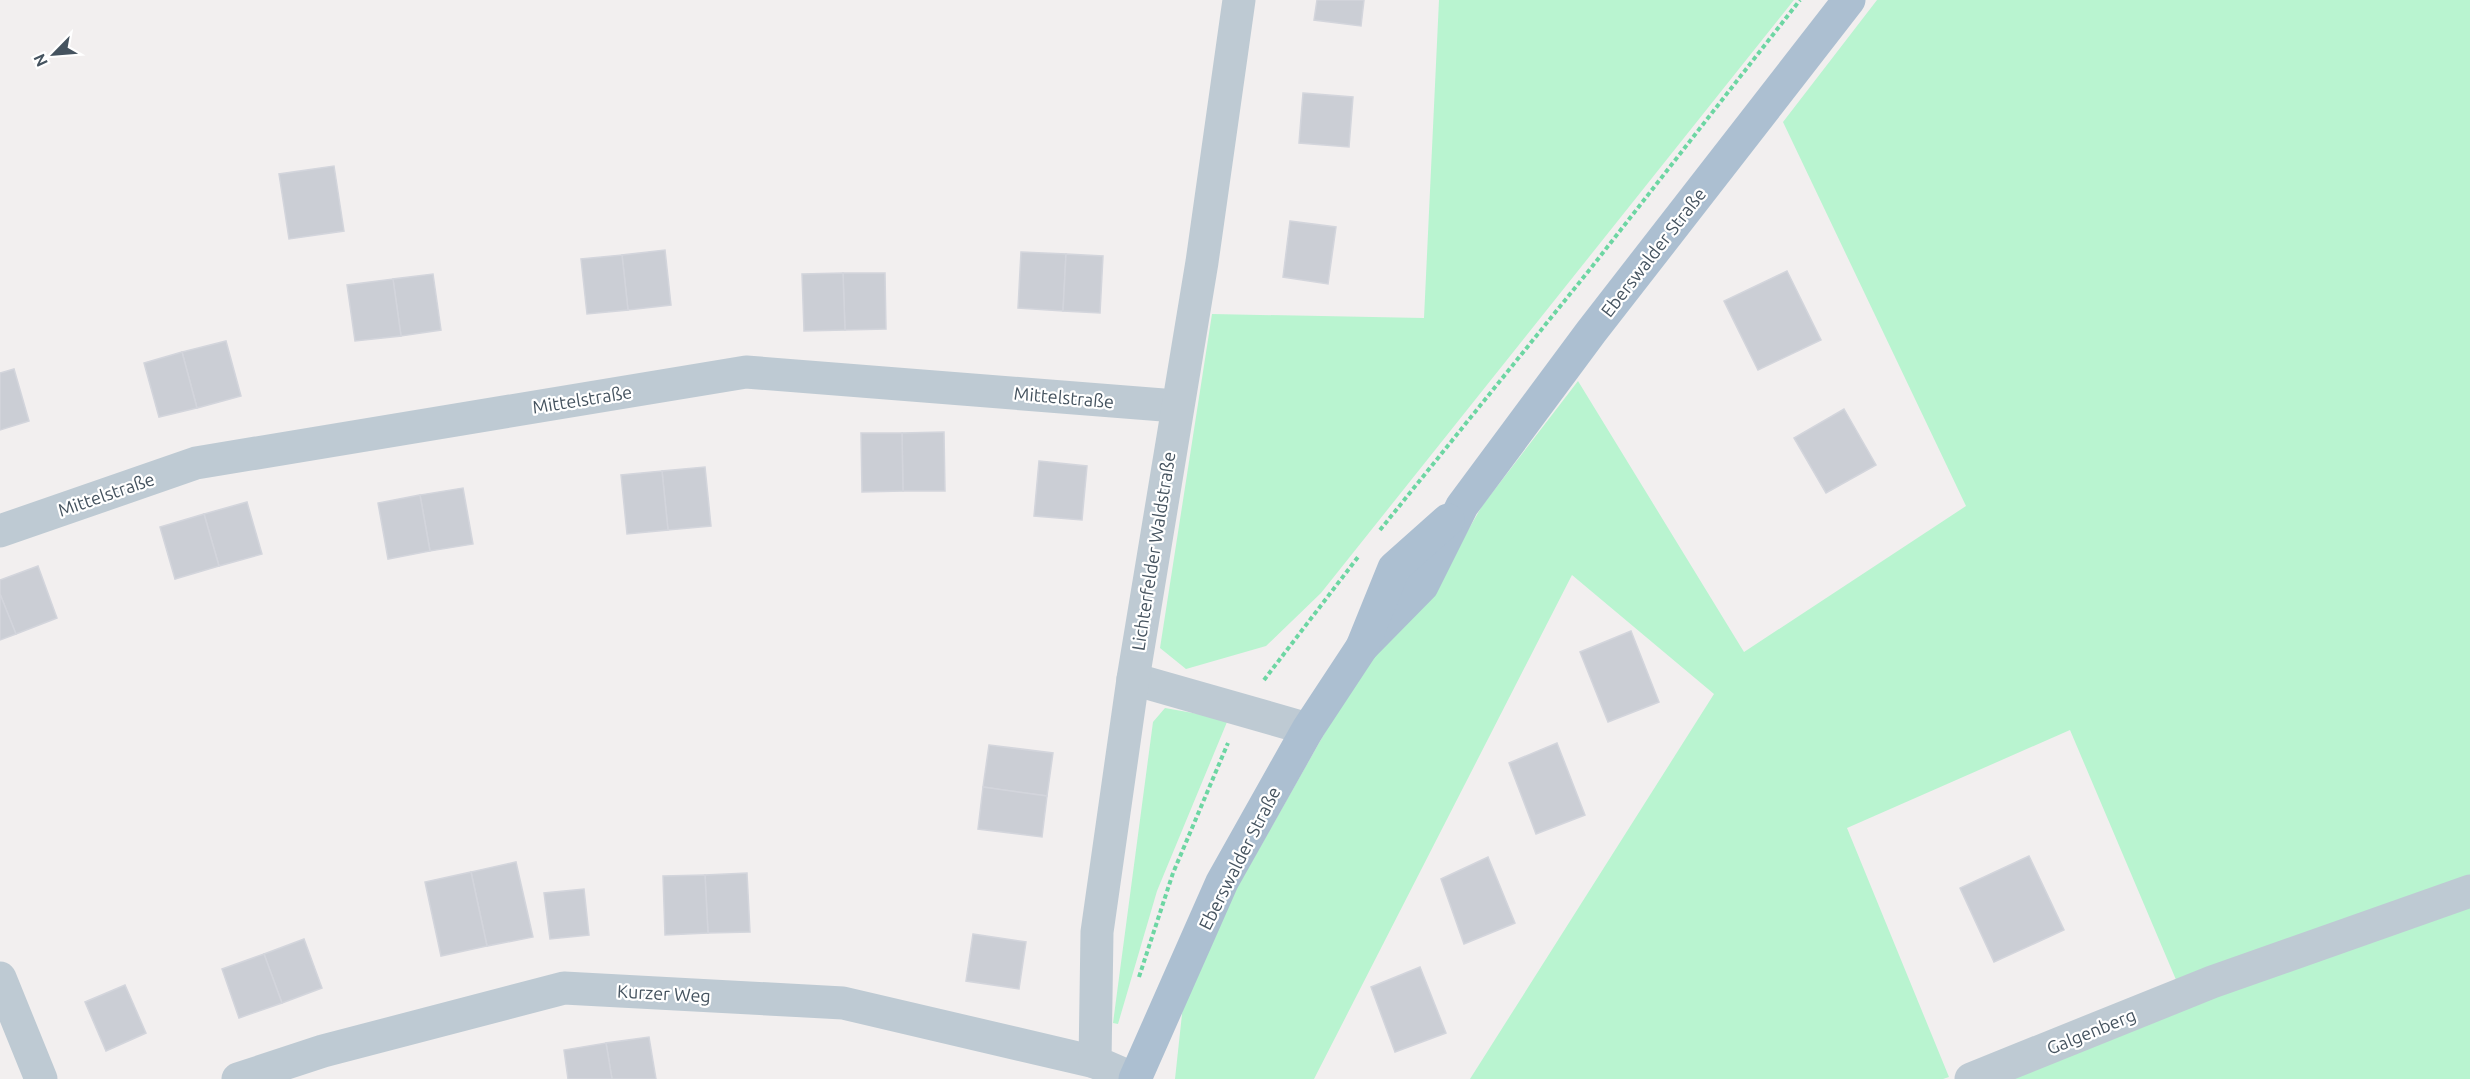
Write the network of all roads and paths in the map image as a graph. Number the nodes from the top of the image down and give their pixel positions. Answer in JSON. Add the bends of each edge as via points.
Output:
{"nodes":[{"id":1,"x":1239,"y":0,"type":"edge"},
{"id":2,"x":1849,"y":0,"type":"edge"},
{"id":3,"x":1176,"y":406,"type":"junction"},
{"id":4,"x":0,"y":531,"type":"edge"},
{"id":5,"x":1132,"y":679,"type":"junction"},
{"id":6,"x":1308,"y":729,"type":"junction"},
{"id":7,"x":2470,"y":891,"type":"edge"},
{"id":8,"x":0,"y":978,"type":"edge"},
{"id":9,"x":1095,"y":1062,"type":"junction"},
{"id":10,"x":41,"y":1079,"type":"edge"},
{"id":11,"x":238,"y":1079,"type":"edge"},
{"id":12,"x":1135,"y":1079,"type":"edge"},
{"id":13,"x":1971,"y":1079,"type":"edge"}],
"edges":[{"from":1,"to":3,"type":"street","name":"Lichterfelder Waldstraße","via":[[1202,262]]},
{"from":2,"to":6,"type":"main road","name":"Eberswalder Straße","via":[[1591,332],[1462,506],[1422,586],[1362,647]]},
{"from":3,"to":4,"type":"street","name":"Mittelstraße","via":[[746,372],[196,463]]},
{"from":3,"to":5,"type":"street","name":"Lichterfelder Waldstraße"},
{"from":5,"to":6,"type":"street"},
{"from":5,"to":9,"type":"street","name":"Lichterfelder Waldstraße","via":[[1097,932]]},
{"from":6,"to":12,"type":"main road","name":"Eberswalder Straße","via":[[1222,882]]},
{"from":7,"to":13,"type":"street","name":"Galgenberg","via":[[2212,982]]},
{"from":8,"to":10,"type":"street"},
{"from":9,"to":11,"type":"street","name":"Kurzer Weg","via":[[843,1003],[564,988],[323,1051]]},
{"from":9,"to":12,"type":"street"}]}
